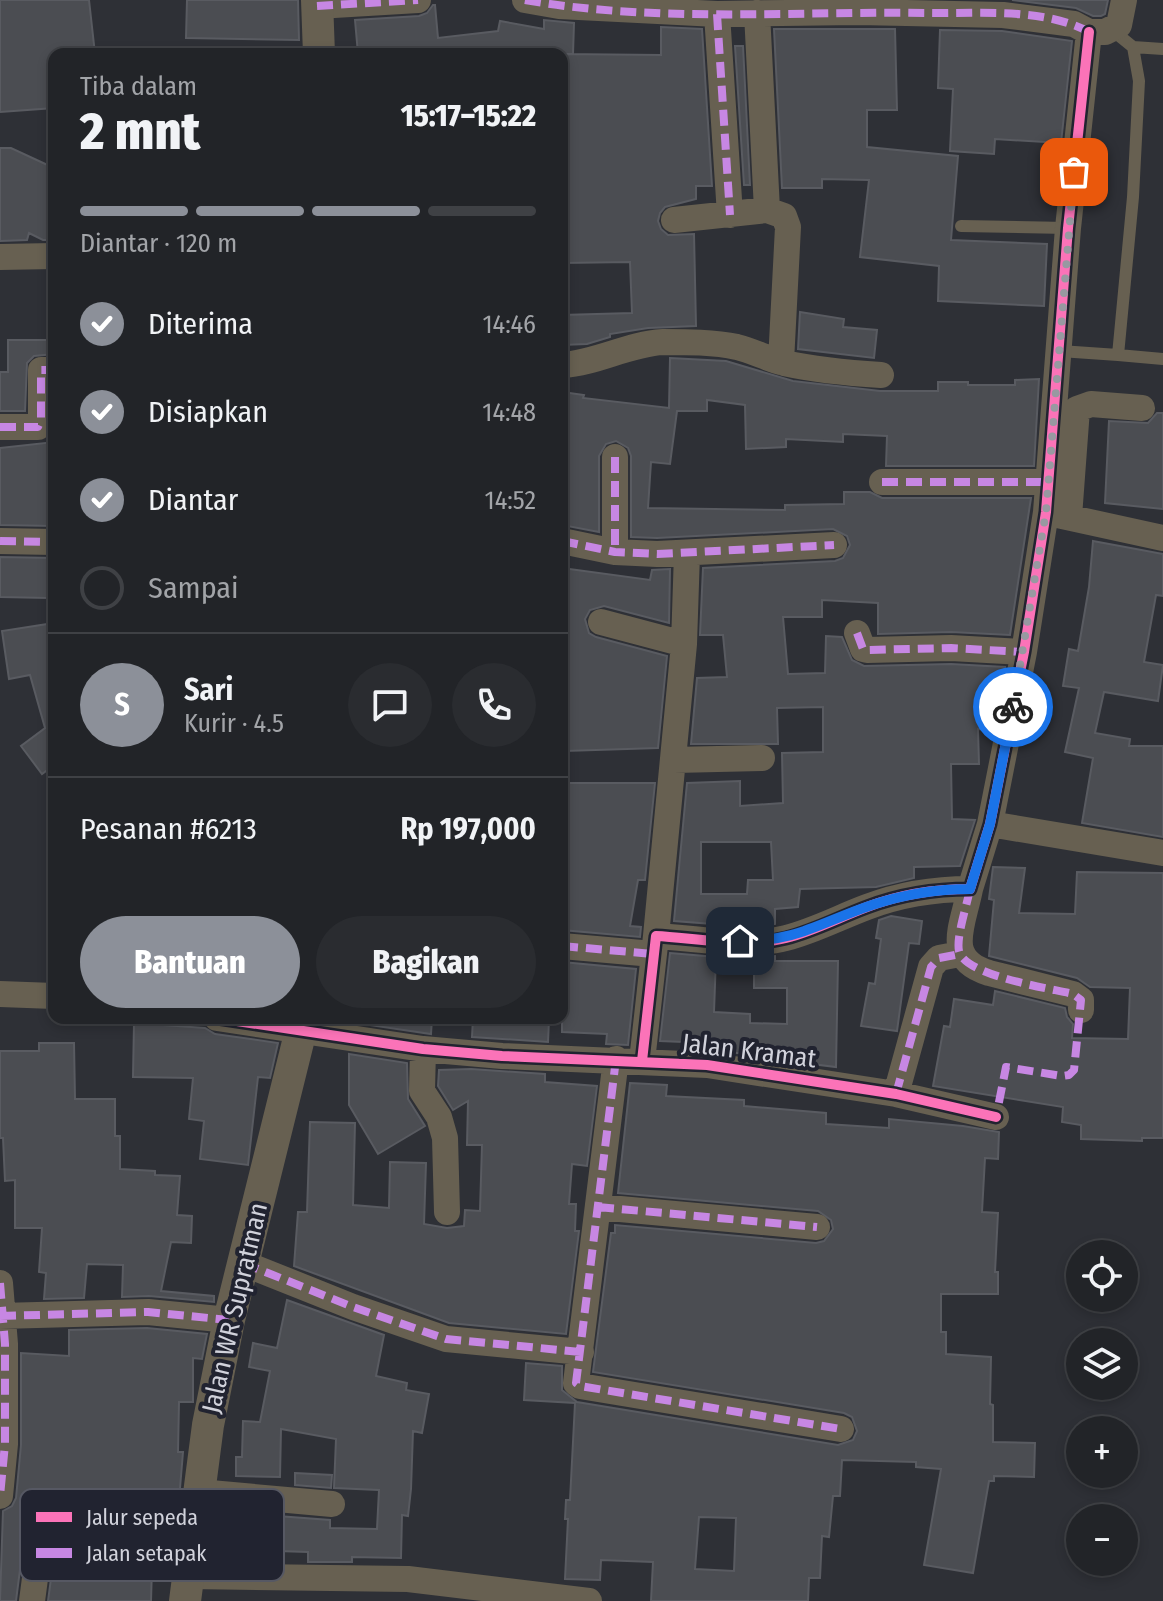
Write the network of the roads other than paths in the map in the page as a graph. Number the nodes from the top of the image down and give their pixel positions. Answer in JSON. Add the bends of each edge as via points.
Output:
{"nodes":[{"id":1,"x":418,"y":0,"type":"edge"},
{"id":2,"x":525,"y":0,"type":"edge"},
{"id":3,"x":1124,"y":0,"type":"edge"},
{"id":4,"x":317,"y":3,"type":"edge"},
{"id":5,"x":737,"y":10,"type":"edge"},
{"id":6,"x":1100,"y":31,"type":"junction"},
{"id":7,"x":1133,"y":47,"type":"junction"},
{"id":8,"x":319,"y":48,"type":"edge"},
{"id":9,"x":1163,"y":49,"type":"edge"},
{"id":10,"x":767,"y":210,"type":"junction"},
{"id":11,"x":730,"y":215,"type":"junction"},
{"id":12,"x":674,"y":220,"type":"dead end"},
{"id":13,"x":961,"y":226,"type":"dead end"},
{"id":14,"x":1068,"y":228,"type":"junction"},
{"id":15,"x":48,"y":256,"type":"edge"},
{"id":16,"x":0,"y":257,"type":"edge"},
{"id":17,"x":1060,"y":351,"type":"junction"},
{"id":18,"x":1118,"y":355,"type":"junction"},
{"id":19,"x":1163,"y":359,"type":"edge"},
{"id":20,"x":781,"y":362,"type":"junction"},
{"id":21,"x":568,"y":365,"type":"edge"},
{"id":22,"x":48,"y":370,"type":"edge"},
{"id":23,"x":881,"y":375,"type":"dead end"},
{"id":24,"x":1142,"y":408,"type":"dead end"},
{"id":25,"x":0,"y":427,"type":"edge"},
{"id":26,"x":615,"y":457,"type":"dead end"},
{"id":27,"x":882,"y":482,"type":"dead end"},
{"id":28,"x":1049,"y":482,"type":"junction"},
{"id":29,"x":1058,"y":515,"type":"junction"},
{"id":30,"x":1163,"y":538,"type":"edge"},
{"id":31,"x":0,"y":541,"type":"edge"},
{"id":32,"x":48,"y":542,"type":"edge"},
{"id":33,"x":568,"y":542,"type":"edge"},
{"id":34,"x":834,"y":545,"type":"dead end"},
{"id":35,"x":615,"y":552,"type":"junction"},
{"id":36,"x":687,"y":553,"type":"junction"},
{"id":37,"x":601,"y":622,"type":"dead end"},
{"id":38,"x":857,"y":633,"type":"dead end"},
{"id":39,"x":684,"y":644,"type":"junction"},
{"id":40,"x":1024,"y":652,"type":"junction"},
{"id":41,"x":762,"y":758,"type":"dead end"},
{"id":42,"x":674,"y":760,"type":"junction"},
{"id":43,"x":990,"y":824,"type":"junction"},
{"id":44,"x":1163,"y":853,"type":"edge"},
{"id":45,"x":970,"y":889,"type":"junction"},
{"id":46,"x":655,"y":945,"type":"junction"},
{"id":47,"x":568,"y":946,"type":"edge"},
{"id":48,"x":960,"y":954,"type":"junction"},
{"id":49,"x":0,"y":994,"type":"edge"},
{"id":50,"x":48,"y":996,"type":"edge"},
{"id":51,"x":1081,"y":1010,"type":"dead end"},
{"id":52,"x":303,"y":1024,"type":"edge"},
{"id":53,"x":423,"y":1049,"type":"junction"},
{"id":54,"x":629,"y":1060,"type":"junction"},
{"id":55,"x":896,"y":1094,"type":"junction"},
{"id":56,"x":996,"y":1117,"type":"dead end"},
{"id":57,"x":598,"y":1207,"type":"junction"},
{"id":58,"x":447,"y":1212,"type":"dead end"},
{"id":59,"x":817,"y":1227,"type":"dead end"},
{"id":60,"x":243,"y":1263,"type":"junction"},
{"id":61,"x":0,"y":1283,"type":"edge"},
{"id":62,"x":2,"y":1316,"type":"edge"},
{"id":63,"x":229,"y":1320,"type":"junction"},
{"id":64,"x":581,"y":1352,"type":"junction"},
{"id":65,"x":841,"y":1429,"type":"dead end"},
{"id":66,"x":199,"y":1489,"type":"edge"},
{"id":67,"x":0,"y":1496,"type":"edge"},
{"id":68,"x":284,"y":1500,"type":"edge"},
{"id":69,"x":332,"y":1504,"type":"dead end"},
{"id":70,"x":35,"y":1581,"type":"edge"},
{"id":71,"x":186,"y":1588,"type":"edge"},
{"id":72,"x":32,"y":1601,"type":"edge"},
{"id":73,"x":589,"y":1601,"type":"edge"}],
"edges":[{"from":1,"to":4,"type":"street"},
{"from":2,"to":5,"type":"street","via":[[559,6]]},
{"from":3,"to":6,"type":"street","via":[[1119,25]]},
{"from":4,"to":8,"type":"street"},
{"from":5,"to":6,"type":"street","via":[[1003,15]]},
{"from":5,"to":10,"type":"street"},
{"from":5,"to":11,"type":"street"},
{"from":6,"to":7,"type":"lane"},
{"from":6,"to":14,"type":"street"},
{"from":7,"to":9,"type":"lane"},
{"from":7,"to":18,"type":"lane","via":[[1139,81]]},
{"from":10,"to":11,"type":"street"},
{"from":10,"to":20,"type":"street","via":[[784,216],[788,227]]},
{"from":11,"to":12,"type":"street"},
{"from":13,"to":14,"type":"lane"},
{"from":14,"to":17,"type":"street"},
{"from":15,"to":16,"type":"street"},
{"from":17,"to":18,"type":"lane"},
{"from":17,"to":28,"type":"street"},
{"from":18,"to":19,"type":"lane"},
{"from":20,"to":21,"type":"street","via":[[737,347],[662,342]]},
{"from":20,"to":23,"type":"street"},
{"from":22,"to":25,"type":"street","via":[[41,370],[38,427]]},
{"from":24,"to":29,"type":"street","via":[[1091,404],[1077,409]]},
{"from":26,"to":35,"type":"street"},
{"from":27,"to":28,"type":"street"},
{"from":28,"to":29,"type":"street"},
{"from":29,"to":30,"type":"street"},
{"from":29,"to":40,"type":"street"},
{"from":31,"to":32,"type":"street"},
{"from":33,"to":35,"type":"street"},
{"from":34,"to":36,"type":"street"},
{"from":35,"to":36,"type":"street"},
{"from":36,"to":39,"type":"street"},
{"from":37,"to":39,"type":"street"},
{"from":38,"to":40,"type":"street","via":[[867,650]]},
{"from":39,"to":42,"type":"street"},
{"from":40,"to":43,"type":"street"},
{"from":41,"to":42,"type":"street"},
{"from":42,"to":46,"type":"street"},
{"from":43,"to":44,"type":"street"},
{"from":43,"to":45,"type":"street"},
{"from":45,"to":46,"type":"street","via":[[906,896],[783,939]]},
{"from":45,"to":48,"type":"street"},
{"from":46,"to":47,"type":"street"},
{"from":46,"to":54,"type":"street"},
{"from":48,"to":51,"type":"street","via":[[978,970],[1073,994],[1081,1000]]},
{"from":48,"to":55,"type":"street","via":[[939,958],[931,967]]},
{"from":49,"to":50,"type":"street"},
{"from":52,"to":53,"type":"street","name":"Jalan Kramat"},
{"from":52,"to":60,"type":"street","name":"Jalan WR Supratman"},
{"from":53,"to":54,"type":"street","name":"Jalan Kramat"},
{"from":53,"to":58,"type":"street","via":[[422,1091],[445,1138]]},
{"from":54,"to":55,"type":"street","name":"Jalan Kramat","via":[[707,1065]]},
{"from":54,"to":57,"type":"street"},
{"from":55,"to":56,"type":"street","name":"Jalan Kramat"},
{"from":57,"to":59,"type":"street"},
{"from":57,"to":64,"type":"street"},
{"from":60,"to":63,"type":"street","name":"Jalan WR Supratman"},
{"from":60,"to":64,"type":"street","via":[[446,1339]]},
{"from":61,"to":62,"type":"street"},
{"from":62,"to":63,"type":"street","via":[[148,1312]]},
{"from":62,"to":67,"type":"street","via":[[5,1444]]},
{"from":63,"to":66,"type":"street","name":"Jalan WR Supratman"},
{"from":64,"to":65,"type":"street","via":[[575,1378],[580,1386]]},
{"from":68,"to":69,"type":"street"},
{"from":70,"to":72,"type":"street"},
{"from":71,"to":73,"type":"street","via":[[408,1579]]}]}
